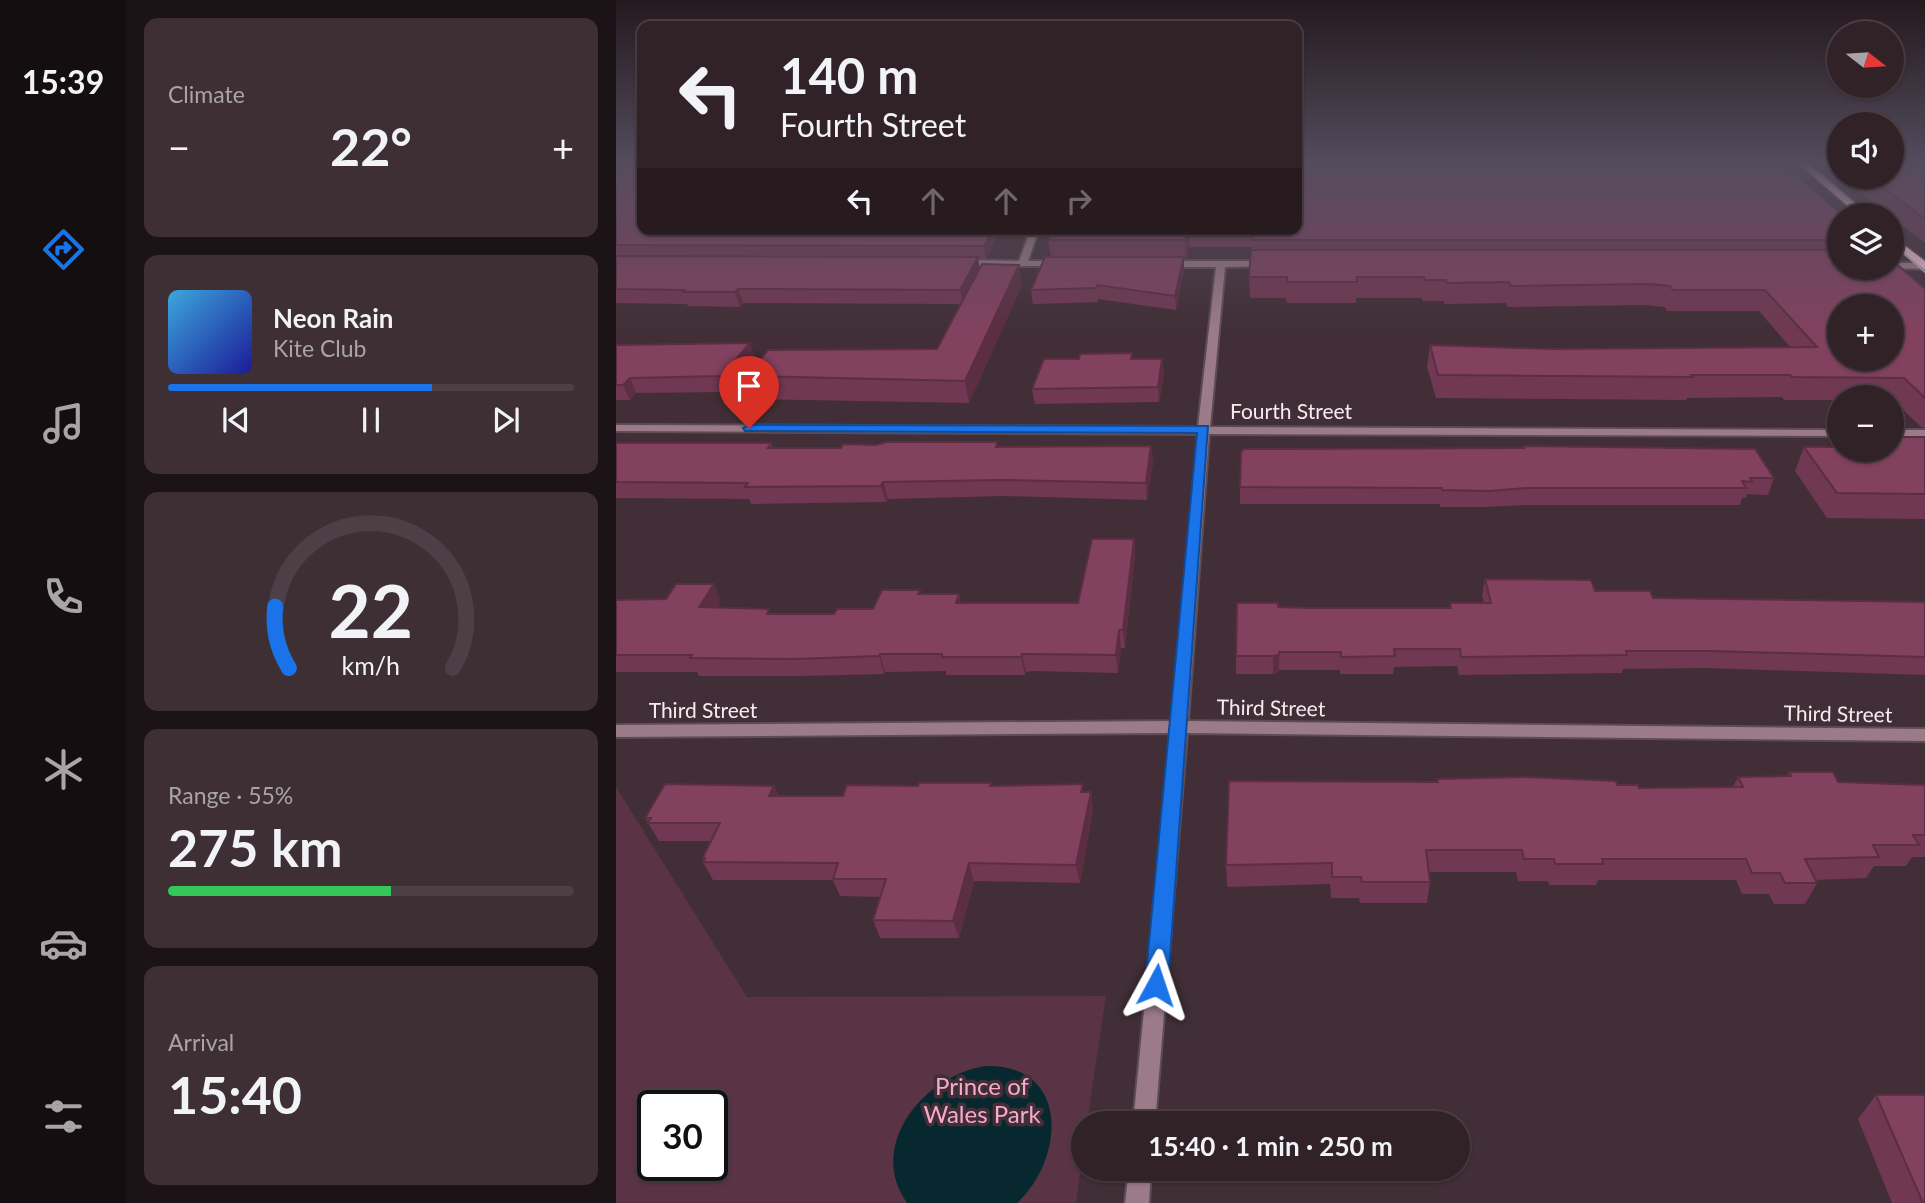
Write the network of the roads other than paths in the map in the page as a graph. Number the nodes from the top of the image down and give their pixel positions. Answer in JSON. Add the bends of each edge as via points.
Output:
{"nodes":[{"id":1,"x":1033,"y":235,"type":"edge"},
{"id":2,"x":1904,"y":249,"type":"edge"},
{"id":3,"x":1023,"y":263,"type":"junction"},
{"id":4,"x":955,"y":264,"type":"edge"},
{"id":5,"x":1076,"y":264,"type":"edge"},
{"id":6,"x":1155,"y":264,"type":"edge"},
{"id":7,"x":1221,"y":264,"type":"junction"},
{"id":8,"x":1277,"y":264,"type":"edge"},
{"id":9,"x":1904,"y":266,"type":"edge"},
{"id":10,"x":1925,"y":267,"type":"edge"},
{"id":11,"x":616,"y":428,"type":"edge"},
{"id":12,"x":1203,"y":429,"type":"junction"},
{"id":13,"x":1827,"y":433,"type":"edge"},
{"id":14,"x":1904,"y":433,"type":"edge"},
{"id":15,"x":1925,"y":433,"type":"edge"},
{"id":16,"x":1180,"y":726,"type":"junction"},
{"id":17,"x":616,"y":731,"type":"edge"},
{"id":18,"x":1925,"y":735,"type":"edge"},
{"id":19,"x":1145,"y":1111,"type":"edge"},
{"id":20,"x":1139,"y":1181,"type":"edge"},
{"id":21,"x":1136,"y":1203,"type":"edge"}],
"edges":[{"from":1,"to":3,"type":"street"},
{"from":2,"to":10,"type":"main road"},
{"from":3,"to":4,"type":"street"},
{"from":3,"to":5,"type":"street"},
{"from":6,"to":7,"type":"street"},
{"from":7,"to":8,"type":"street"},
{"from":7,"to":12,"type":"street"},
{"from":9,"to":10,"type":"street"},
{"from":11,"to":12,"type":"street","name":"Fourth Street"},
{"from":12,"to":13,"type":"street","name":"Fourth Street"},
{"from":12,"to":16,"type":"street"},
{"from":14,"to":15,"type":"street"},
{"from":16,"to":17,"type":"street","name":"Third Street"},
{"from":16,"to":18,"type":"street","name":"Third Street"},
{"from":16,"to":19,"type":"street"},
{"from":20,"to":21,"type":"street"}]}
